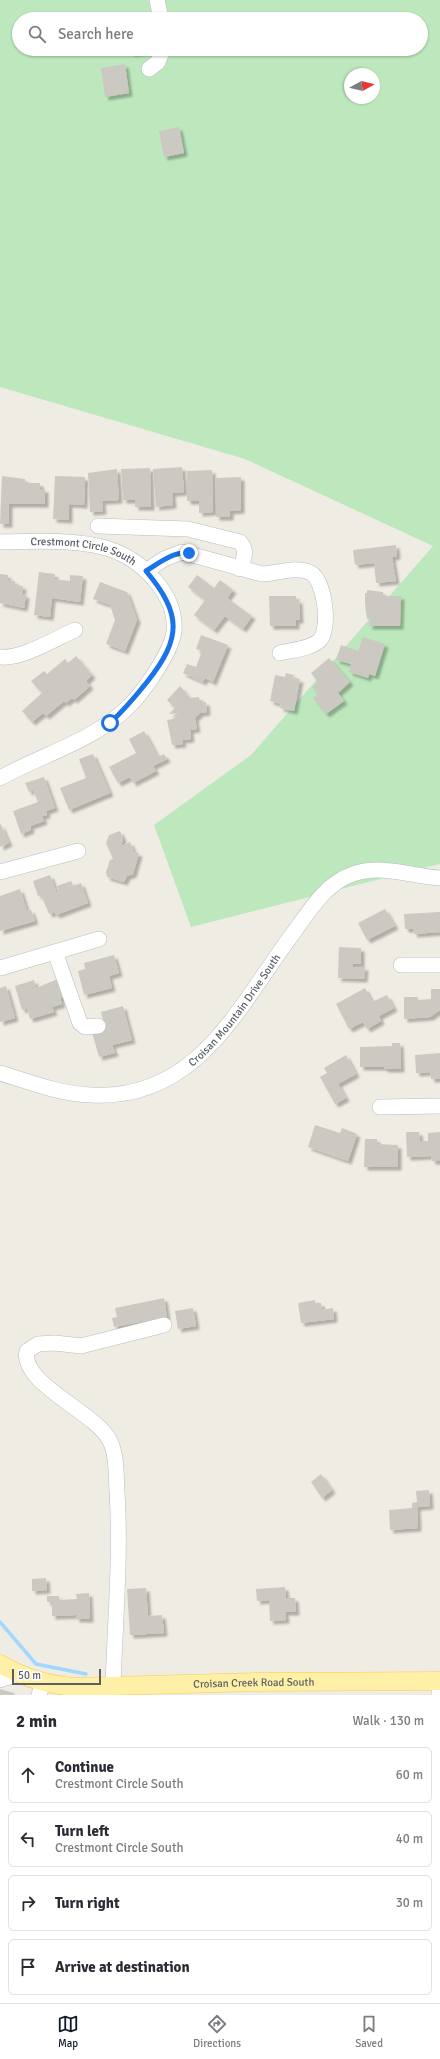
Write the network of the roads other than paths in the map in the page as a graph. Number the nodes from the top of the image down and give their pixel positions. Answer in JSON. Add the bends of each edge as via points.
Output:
{"nodes":[{"id":1,"x":157,"y":0,"type":"edge"},
{"id":2,"x":160,"y":12,"type":"edge"},
{"id":3,"x":160,"y":56,"type":"edge"},
{"id":4,"x":149,"y":69,"type":"dead end"},
{"id":5,"x":98,"y":526,"type":"dead end"},
{"id":6,"x":0,"y":542,"type":"edge"},
{"id":7,"x":240,"y":569,"type":"junction"},
{"id":8,"x":146,"y":571,"type":"junction"},
{"id":9,"x":75,"y":630,"type":"dead end"},
{"id":10,"x":280,"y":653,"type":"dead end"},
{"id":11,"x":0,"y":656,"type":"edge"},
{"id":12,"x":0,"y":778,"type":"edge"},
{"id":13,"x":78,"y":851,"type":"dead end"},
{"id":14,"x":0,"y":872,"type":"edge"},
{"id":15,"x":440,"y":878,"type":"edge"},
{"id":16,"x":99,"y":939,"type":"dead end"},
{"id":17,"x":55,"y":952,"type":"junction"},
{"id":18,"x":440,"y":964,"type":"edge"},
{"id":19,"x":401,"y":965,"type":"dead end"},
{"id":20,"x":0,"y":968,"type":"edge"},
{"id":21,"x":98,"y":1026,"type":"dead end"},
{"id":22,"x":0,"y":1073,"type":"edge"},
{"id":23,"x":440,"y":1106,"type":"edge"},
{"id":24,"x":380,"y":1107,"type":"dead end"},
{"id":25,"x":164,"y":1325,"type":"dead end"},
{"id":26,"x":0,"y":1664,"type":"edge"},
{"id":27,"x":18,"y":1674,"type":"junction"},
{"id":28,"x":0,"y":1680,"type":"edge"},
{"id":29,"x":440,"y":1681,"type":"edge"},
{"id":30,"x":113,"y":1687,"type":"junction"},
{"id":31,"x":258,"y":1688,"type":"edge"},
{"id":32,"x":41,"y":1689,"type":"edge"},
{"id":33,"x":439,"y":1695,"type":"edge"}],
"edges":[{"from":1,"to":2,"type":"street"},
{"from":3,"to":4,"type":"street","via":[[158,62]]},
{"from":5,"to":7,"type":"street","via":[[188,529],[240,542],[244,547],[245,556]]},
{"from":6,"to":8,"type":"street","name":"Crestmont Circle South","via":[[61,542],[107,548],[122,553]]},
{"from":7,"to":8,"type":"street","via":[[182,552],[164,559]]},
{"from":7,"to":10,"type":"street","via":[[262,574],[304,570],[312,574],[322,588],[326,626],[319,640],[312,645]]},
{"from":8,"to":12,"type":"street","name":"Crestmont Circle South","via":[[160,588],[173,616],[174,631],[170,647],[161,664],[126,709],[110,723]]},
{"from":9,"to":11,"type":"street","via":[[10,658]]},
{"from":13,"to":14,"type":"street"},
{"from":15,"to":22,"type":"street","name":"Croisan Mountain Drive South","via":[[375,870],[352,874],[330,887],[305,916],[254,990],[216,1038],[185,1068],[156,1086],[124,1094],[90,1095],[50,1088]]},
{"from":16,"to":17,"type":"street"},
{"from":17,"to":20,"type":"street"},
{"from":17,"to":21,"type":"street","via":[[80,1024],[85,1028]]},
{"from":18,"to":19,"type":"street"},
{"from":23,"to":24,"type":"street"},
{"from":25,"to":30,"type":"street","via":[[81,1346],[38,1344],[27,1351],[25,1358],[30,1369],[40,1379],[100,1427],[110,1441],[116,1468],[118,1515]]},
{"from":26,"to":27,"type":"main road","name":"Croisan Creek Road South"},
{"from":27,"to":28,"type":"street"},
{"from":27,"to":32,"type":"main road","name":"Croisan Creek Road South"},
{"from":29,"to":31,"type":"main road","name":"Croisan Creek Road South"},
{"from":29,"to":33,"type":"street"},
{"from":30,"to":31,"type":"main road","name":"Croisan Creek Road South"},
{"from":30,"to":32,"type":"main road","name":"Croisan Creek Road South"}]}
